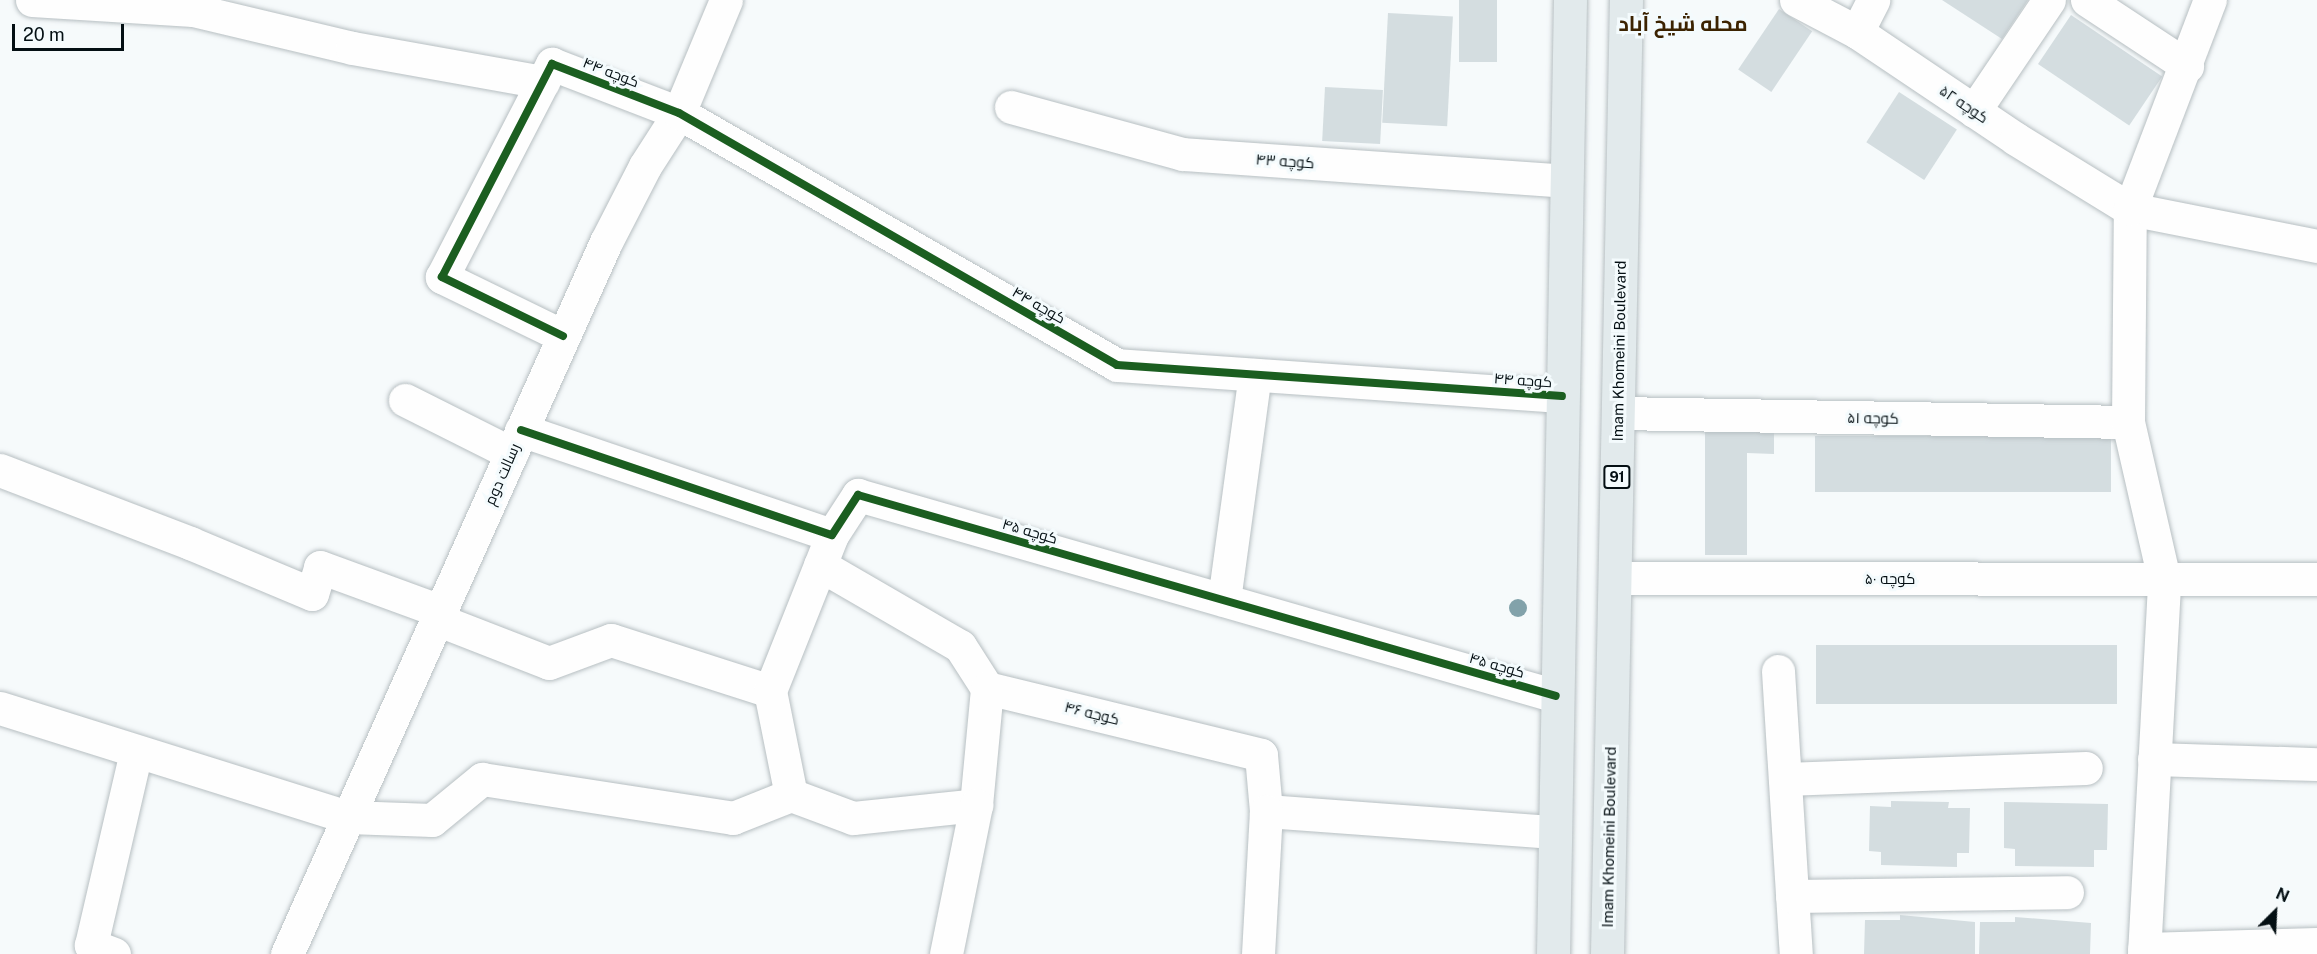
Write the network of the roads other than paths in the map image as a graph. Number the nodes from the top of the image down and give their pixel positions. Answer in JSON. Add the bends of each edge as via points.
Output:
{"nodes":[{"id":1,"x":32,"y":0,"type":"edge"},
{"id":2,"x":726,"y":0,"type":"edge"},
{"id":3,"x":1570,"y":0,"type":"edge"},
{"id":4,"x":1626,"y":0,"type":"edge"},
{"id":5,"x":1796,"y":0,"type":"edge"},
{"id":6,"x":1873,"y":0,"type":"edge"},
{"id":7,"x":2049,"y":0,"type":"edge"},
{"id":8,"x":2087,"y":0,"type":"edge"},
{"id":9,"x":2210,"y":0,"type":"edge"},
{"id":10,"x":1857,"y":32,"type":"junction"},
{"id":11,"x":2187,"y":66,"type":"junction"},
{"id":12,"x":547,"y":73,"type":"junction"},
{"id":13,"x":1011,"y":107,"type":"dead end"},
{"id":14,"x":1974,"y":111,"type":"junction"},
{"id":15,"x":679,"y":113,"type":"junction"},
{"id":16,"x":1566,"y":181,"type":"junction"},
{"id":17,"x":2130,"y":210,"type":"junction"},
{"id":18,"x":2317,"y":246,"type":"edge"},
{"id":19,"x":563,"y":336,"type":"junction"},
{"id":20,"x":1255,"y":375,"type":"junction"},
{"id":21,"x":1562,"y":396,"type":"junction"},
{"id":22,"x":405,"y":400,"type":"dead end"},
{"id":23,"x":1618,"y":413,"type":"junction"},
{"id":24,"x":2128,"y":422,"type":"junction"},
{"id":25,"x":516,"y":442,"type":"junction"},
{"id":26,"x":0,"y":471,"type":"edge"},
{"id":27,"x":826,"y":550,"type":"junction"},
{"id":28,"x":1616,"y":578,"type":"junction"},
{"id":29,"x":2163,"y":579,"type":"junction"},
{"id":30,"x":2317,"y":579,"type":"edge"},
{"id":31,"x":1224,"y":600,"type":"junction"},
{"id":32,"x":438,"y":615,"type":"junction"},
{"id":33,"x":1778,"y":671,"type":"dead end"},
{"id":34,"x":987,"y":688,"type":"junction"},
{"id":35,"x":770,"y":691,"type":"junction"},
{"id":36,"x":1556,"y":696,"type":"junction"},
{"id":37,"x":0,"y":708,"type":"edge"},
{"id":38,"x":136,"y":752,"type":"junction"},
{"id":39,"x":2154,"y":759,"type":"junction"},
{"id":40,"x":2317,"y":764,"type":"edge"},
{"id":41,"x":2086,"y":768,"type":"dead end"},
{"id":42,"x":1785,"y":779,"type":"junction"},
{"id":43,"x":791,"y":795,"type":"junction"},
{"id":44,"x":976,"y":806,"type":"junction"},
{"id":45,"x":1266,"y":812,"type":"junction"},
{"id":46,"x":348,"y":817,"type":"junction"},
{"id":47,"x":1554,"y":832,"type":"junction"},
{"id":48,"x":2067,"y":892,"type":"dead end"},
{"id":49,"x":1792,"y":896,"type":"junction"},
{"id":50,"x":2317,"y":944,"type":"edge"},
{"id":51,"x":2144,"y":951,"type":"edge"},
{"id":52,"x":114,"y":954,"type":"edge"},
{"id":53,"x":286,"y":954,"type":"edge"},
{"id":54,"x":946,"y":954,"type":"edge"},
{"id":55,"x":1258,"y":954,"type":"edge"},
{"id":56,"x":1553,"y":954,"type":"edge"},
{"id":57,"x":1607,"y":954,"type":"edge"},
{"id":58,"x":1796,"y":954,"type":"edge"}],
"edges":[{"from":1,"to":12,"type":"street","name":"کوچه ۴۴","via":[[193,10],[352,48]]},
{"from":2,"to":15,"type":"street","name":"رسالت دوم"},
{"from":3,"to":16,"type":"main road"},
{"from":4,"to":23,"type":"main road","name":"Imam Khomeini Boulevard","number":"91"},
{"from":5,"to":10,"type":"street","name":"کوچه ۵۲"},
{"from":6,"to":10,"type":"street"},
{"from":7,"to":14,"type":"street"},
{"from":8,"to":11,"type":"street"},
{"from":9,"to":11,"type":"street"},
{"from":10,"to":14,"type":"street","name":"کوچه ۵۲"},
{"from":11,"to":17,"type":"street"},
{"from":12,"to":15,"type":"street","name":"کوچه ۴۴"},
{"from":12,"to":19,"type":"street","via":[[442,277]]},
{"from":13,"to":16,"type":"street","name":"کوچه ۴۳","via":[[1183,154]]},
{"from":14,"to":17,"type":"street","name":"کوچه ۵۲"},
{"from":15,"to":19,"type":"street","name":"رسالت دوم","via":[[645,166]]},
{"from":15,"to":20,"type":"street","name":"کوچه ۴۴","via":[[1117,365]]},
{"from":16,"to":21,"type":"main road"},
{"from":17,"to":18,"type":"street"},
{"from":17,"to":24,"type":"street"},
{"from":19,"to":25,"type":"street","name":"رسالت دوم"},
{"from":20,"to":21,"type":"street","name":"کوچه ۴۴"},
{"from":20,"to":31,"type":"street"},
{"from":21,"to":36,"type":"main road"},
{"from":22,"to":25,"type":"street"},
{"from":23,"to":24,"type":"street","name":"کوچه ۵۱"},
{"from":23,"to":28,"type":"main road","name":"Imam Khomeini Boulevard","number":"91"},
{"from":24,"to":29,"type":"street"},
{"from":25,"to":27,"type":"street"},
{"from":25,"to":32,"type":"street","name":"رسالت دوم"},
{"from":26,"to":32,"type":"street","via":[[312,594],[320,567]]},
{"from":27,"to":31,"type":"street","name":"کوچه ۴۵","via":[[858,495]]},
{"from":27,"to":34,"type":"street","via":[[960,646]]},
{"from":27,"to":35,"type":"street"},
{"from":28,"to":29,"type":"street","name":"کوچه ۵۰"},
{"from":28,"to":57,"type":"main road","name":"Imam Khomeini Boulevard","number":"91"},
{"from":29,"to":30,"type":"street","name":"کوچه ۵۰"},
{"from":29,"to":39,"type":"street"},
{"from":31,"to":36,"type":"street","name":"کوچه ۴۵"},
{"from":32,"to":35,"type":"street","via":[[549,663],[611,640]]},
{"from":32,"to":46,"type":"street","name":"رسالت دوم"},
{"from":33,"to":42,"type":"street"},
{"from":34,"to":44,"type":"street"},
{"from":34,"to":45,"type":"street","name":"کوچه ۴۶","via":[[1261,755]]},
{"from":35,"to":43,"type":"street"},
{"from":36,"to":47,"type":"main road"},
{"from":37,"to":38,"type":"street"},
{"from":38,"to":46,"type":"street"},
{"from":38,"to":52,"type":"street","via":[[91,945]]},
{"from":39,"to":40,"type":"street"},
{"from":39,"to":51,"type":"street"},
{"from":41,"to":42,"type":"street"},
{"from":42,"to":49,"type":"street"},
{"from":43,"to":44,"type":"street","via":[[853,818]]},
{"from":43,"to":46,"type":"street","via":[[733,818],[482,779],[432,820]]},
{"from":44,"to":54,"type":"street"},
{"from":45,"to":47,"type":"street"},
{"from":45,"to":55,"type":"street"},
{"from":46,"to":53,"type":"street","name":"رسالت دوم"},
{"from":47,"to":56,"type":"main road"},
{"from":48,"to":49,"type":"street"},
{"from":49,"to":58,"type":"street"},
{"from":50,"to":51,"type":"street"}]}
